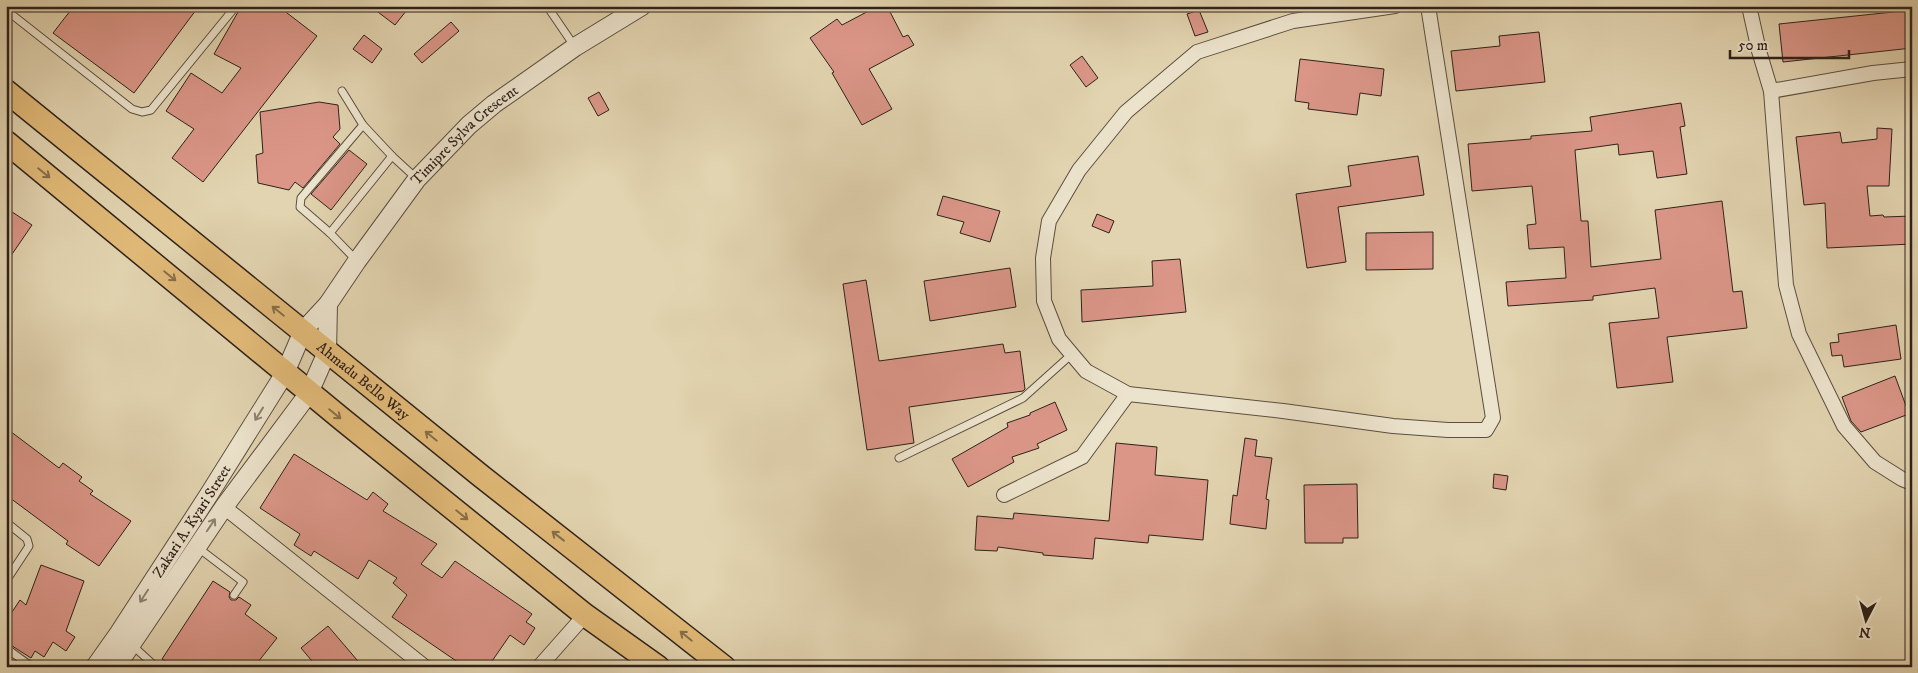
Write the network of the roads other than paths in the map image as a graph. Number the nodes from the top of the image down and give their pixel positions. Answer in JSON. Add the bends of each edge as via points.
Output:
{"nodes":[{"id":1,"x":236,"y":6,"type":"edge"},
{"id":2,"x":547,"y":6,"type":"edge"},
{"id":3,"x":642,"y":6,"type":"edge"},
{"id":4,"x":1395,"y":6,"type":"edge"},
{"id":5,"x":1428,"y":6,"type":"edge"},
{"id":6,"x":1749,"y":6,"type":"edge"},
{"id":7,"x":6,"y":10,"type":"edge"},
{"id":8,"x":575,"y":47,"type":"junction"},
{"id":9,"x":1912,"y":69,"type":"edge"},
{"id":10,"x":6,"y":91,"type":"edge"},
{"id":11,"x":342,"y":91,"type":"dead end"},
{"id":12,"x":1771,"y":91,"type":"junction"},
{"id":13,"x":363,"y":125,"type":"junction"},
{"id":14,"x":6,"y":142,"type":"edge"},
{"id":15,"x":392,"y":156,"type":"junction"},
{"id":16,"x":418,"y":179,"type":"junction"},
{"id":17,"x":330,"y":233,"type":"junction"},
{"id":18,"x":357,"y":261,"type":"junction"},
{"id":19,"x":328,"y":304,"type":"junction"},
{"id":20,"x":303,"y":331,"type":"junction"},
{"id":21,"x":327,"y":352,"type":"junction"},
{"id":22,"x":1072,"y":354,"type":"junction"},
{"id":23,"x":285,"y":373,"type":"junction"},
{"id":24,"x":310,"y":393,"type":"junction"},
{"id":25,"x":1128,"y":394,"type":"junction"},
{"id":26,"x":899,"y":458,"type":"dead end"},
{"id":27,"x":1912,"y":483,"type":"edge"},
{"id":28,"x":1004,"y":495,"type":"dead end"},
{"id":29,"x":224,"y":506,"type":"junction"},
{"id":30,"x":6,"y":522,"type":"edge"},
{"id":31,"x":196,"y":547,"type":"junction"},
{"id":32,"x":6,"y":581,"type":"edge"},
{"id":33,"x":234,"y":595,"type":"dead end"},
{"id":34,"x":585,"y":615,"type":"junction"},
{"id":35,"x":131,"y":644,"type":"junction"},
{"id":36,"x":6,"y":648,"type":"edge"},
{"id":37,"x":32,"y":667,"type":"edge"},
{"id":38,"x":95,"y":667,"type":"edge"},
{"id":39,"x":116,"y":667,"type":"edge"},
{"id":40,"x":156,"y":667,"type":"edge"},
{"id":41,"x":425,"y":667,"type":"edge"},
{"id":42,"x":539,"y":667,"type":"edge"},
{"id":43,"x":658,"y":667,"type":"edge"},
{"id":44,"x":724,"y":667,"type":"edge"}],
"edges":[{"from":1,"to":7,"type":"lane","via":[[151,110],[142,112],[132,109]]},
{"from":2,"to":8,"type":"lane"},
{"from":3,"to":8,"type":"street","name":"Timipre Sylva Crescent"},
{"from":4,"to":22,"type":"street","via":[[1293,21],[1197,52],[1126,112],[1079,170],[1049,221],[1043,258],[1044,301],[1059,339]]},
{"from":5,"to":25,"type":"street","via":[[1493,418],[1486,430],[1392,426]]},
{"from":6,"to":12,"type":"street"},
{"from":8,"to":16,"type":"street","name":"Timipre Sylva Crescent","via":[[469,124]]},
{"from":9,"to":12,"type":"street"},
{"from":20,"to":10,"type":"main road","name":"Ahmadu Bello Way","one_way":true},
{"from":11,"to":13,"type":"lane"},
{"from":12,"to":27,"type":"street","via":[[1786,285],[1799,334],[1844,426],[1875,462]]},
{"from":13,"to":15,"type":"lane"},
{"from":13,"to":17,"type":"lane","via":[[301,198],[300,207]]},
{"from":14,"to":23,"type":"main road","one_way":true},
{"from":15,"to":16,"type":"lane"},
{"from":15,"to":17,"type":"lane"},
{"from":16,"to":18,"type":"street","name":"Timipre Sylva Crescent"},
{"from":17,"to":18,"type":"lane"},
{"from":18,"to":19,"type":"street","name":"Timipre Sylva Crescent"},
{"from":19,"to":20,"type":"street","name":"Timipre Sylva Crescent"},
{"from":19,"to":21,"type":"street"},
{"from":20,"to":21,"type":"main road","name":"Ahmadu Bello Way"},
{"from":20,"to":23,"type":"street","name":"Timipre Sylva Crescent"},
{"from":21,"to":24,"type":"street"},
{"from":44,"to":21,"type":"main road","name":"Ahmadu Bello Way","one_way":true},
{"from":22,"to":25,"type":"street","via":[[1086,371]]},
{"from":22,"to":26,"type":"lane","via":[[1023,398]]},
{"from":23,"to":24,"type":"main road"},
{"from":23,"to":38,"type":"street","name":"Zakari A. Kyari Street","one_way":true},
{"from":24,"to":29,"type":"street","name":"Zakari A. Kyari Street"},
{"from":24,"to":34,"type":"main road","one_way":true},
{"from":25,"to":28,"type":"street","via":[[1082,457]]},
{"from":31,"to":29,"type":"street","name":"Zakari A. Kyari Street","one_way":true},
{"from":29,"to":41,"type":"street"},
{"from":30,"to":32,"type":"lane","via":[[27,539],[29,546]]},
{"from":31,"to":33,"type":"lane","via":[[243,582]]},
{"from":31,"to":35,"type":"street","name":"Zakari A. Kyari Street"},
{"from":34,"to":42,"type":"street"},
{"from":34,"to":43,"type":"main road"},
{"from":35,"to":39,"type":"street","name":"Zakari A. Kyari Street"},
{"from":35,"to":40,"type":"lane"},
{"from":36,"to":37,"type":"lane"}]}
